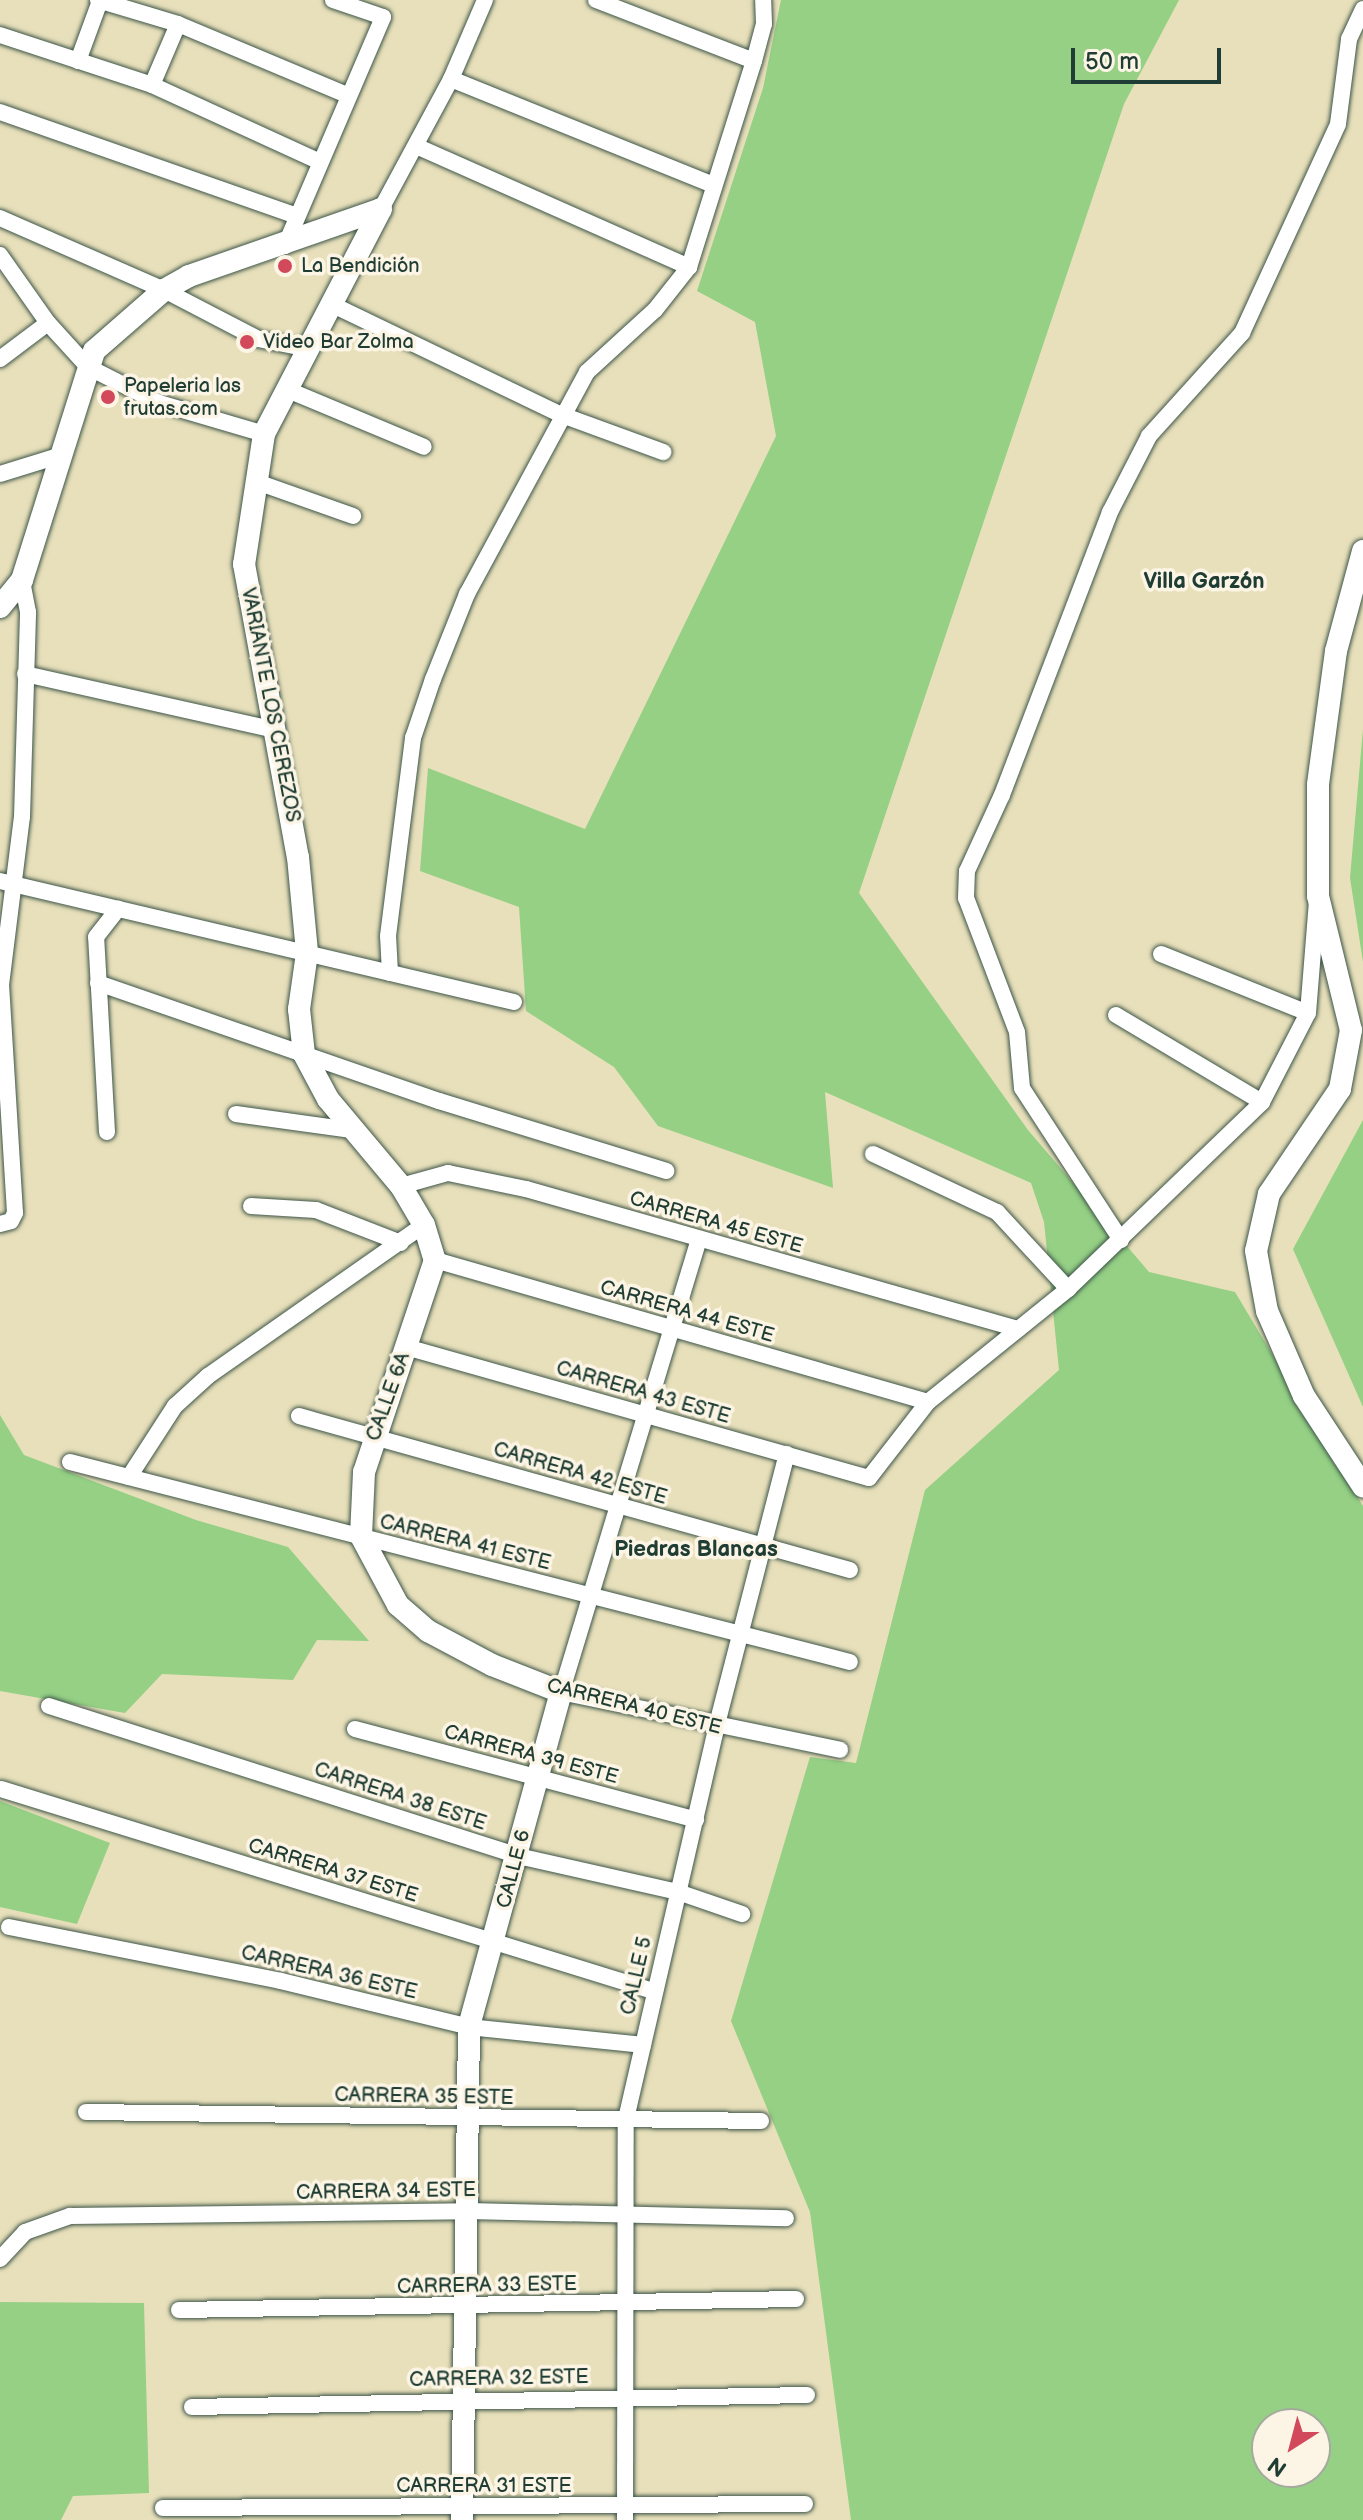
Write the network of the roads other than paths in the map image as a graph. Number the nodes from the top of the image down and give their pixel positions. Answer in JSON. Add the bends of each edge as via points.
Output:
{"nodes":[{"id":1,"x":99,"y":0,"type":"edge"},
{"id":2,"x":333,"y":0,"type":"edge"},
{"id":3,"x":485,"y":0,"type":"edge"},
{"id":4,"x":596,"y":0,"type":"edge"},
{"id":5,"x":763,"y":0,"type":"edge"},
{"id":6,"x":1363,"y":9,"type":"edge"},
{"id":7,"x":178,"y":24,"type":"junction"},
{"id":8,"x":0,"y":35,"type":"edge"},
{"id":9,"x":78,"y":61,"type":"junction"},
{"id":10,"x":754,"y":61,"type":"junction"},
{"id":11,"x":451,"y":79,"type":"junction"},
{"id":12,"x":152,"y":85,"type":"junction"},
{"id":13,"x":347,"y":95,"type":"junction"},
{"id":14,"x":0,"y":112,"type":"edge"},
{"id":15,"x":416,"y":146,"type":"junction"},
{"id":16,"x":320,"y":162,"type":"junction"},
{"id":17,"x":713,"y":185,"type":"junction"},
{"id":18,"x":381,"y":209,"type":"junction"},
{"id":19,"x":297,"y":216,"type":"junction"},
{"id":20,"x":0,"y":218,"type":"edge"},
{"id":21,"x":285,"y":246,"type":"junction"},
{"id":22,"x":0,"y":255,"type":"edge"},
{"id":23,"x":689,"y":267,"type":"junction"},
{"id":24,"x":164,"y":290,"type":"junction"},
{"id":25,"x":333,"y":305,"type":"junction"},
{"id":26,"x":48,"y":323,"type":"junction"},
{"id":27,"x":310,"y":349,"type":"junction"},
{"id":28,"x":0,"y":359,"type":"edge"},
{"id":29,"x":88,"y":367,"type":"junction"},
{"id":30,"x":288,"y":390,"type":"junction"},
{"id":31,"x":562,"y":415,"type":"junction"},
{"id":32,"x":264,"y":434,"type":"junction"},
{"id":33,"x":424,"y":447,"type":"dead end"},
{"id":34,"x":663,"y":452,"type":"dead end"},
{"id":35,"x":58,"y":456,"type":"junction"},
{"id":36,"x":0,"y":474,"type":"edge"},
{"id":37,"x":257,"y":482,"type":"junction"},
{"id":38,"x":353,"y":516,"type":"dead end"},
{"id":39,"x":1363,"y":551,"type":"edge"},
{"id":40,"x":22,"y":580,"type":"junction"},
{"id":41,"x":0,"y":607,"type":"edge"},
{"id":42,"x":25,"y":674,"type":"junction"},
{"id":43,"x":275,"y":730,"type":"junction"},
{"id":44,"x":7,"y":882,"type":"edge"},
{"id":45,"x":1318,"y":896,"type":"junction"},
{"id":46,"x":118,"y":909,"type":"junction"},
{"id":47,"x":307,"y":953,"type":"junction"},
{"id":48,"x":1161,"y":954,"type":"dead end"},
{"id":49,"x":390,"y":973,"type":"junction"},
{"id":50,"x":98,"y":983,"type":"junction"},
{"id":51,"x":514,"y":1002,"type":"dead end"},
{"id":52,"x":1308,"y":1013,"type":"junction"},
{"id":53,"x":1116,"y":1015,"type":"dead end"},
{"id":54,"x":304,"y":1054,"type":"junction"},
{"id":55,"x":1262,"y":1102,"type":"junction"},
{"id":56,"x":236,"y":1114,"type":"dead end"},
{"id":57,"x":352,"y":1130,"type":"junction"},
{"id":58,"x":107,"y":1132,"type":"dead end"},
{"id":59,"x":873,"y":1154,"type":"dead end"},
{"id":60,"x":666,"y":1171,"type":"dead end"},
{"id":61,"x":401,"y":1186,"type":"junction"},
{"id":62,"x":251,"y":1206,"type":"dead end"},
{"id":63,"x":0,"y":1224,"type":"edge"},
{"id":64,"x":424,"y":1225,"type":"junction"},
{"id":65,"x":699,"y":1239,"type":"junction"},
{"id":66,"x":1121,"y":1240,"type":"junction"},
{"id":67,"x":401,"y":1243,"type":"junction"},
{"id":68,"x":435,"y":1260,"type":"junction"},
{"id":69,"x":1068,"y":1289,"type":"junction"},
{"id":70,"x":672,"y":1329,"type":"junction"},
{"id":71,"x":1018,"y":1329,"type":"junction"},
{"id":72,"x":406,"y":1347,"type":"junction"},
{"id":73,"x":928,"y":1402,"type":"junction"},
{"id":74,"x":647,"y":1415,"type":"junction"},
{"id":75,"x":299,"y":1416,"type":"dead end"},
{"id":76,"x":374,"y":1437,"type":"junction"},
{"id":77,"x":787,"y":1454,"type":"junction"},
{"id":78,"x":70,"y":1462,"type":"dead end"},
{"id":79,"x":129,"y":1477,"type":"junction"},
{"id":80,"x":1363,"y":1486,"type":"edge"},
{"id":81,"x":620,"y":1506,"type":"junction"},
{"id":82,"x":361,"y":1536,"type":"junction"},
{"id":83,"x":765,"y":1546,"type":"junction"},
{"id":84,"x":850,"y":1570,"type":"dead end"},
{"id":85,"x":593,"y":1596,"type":"junction"},
{"id":86,"x":743,"y":1635,"type":"junction"},
{"id":87,"x":850,"y":1662,"type":"dead end"},
{"id":88,"x":561,"y":1692,"type":"junction"},
{"id":89,"x":49,"y":1706,"type":"dead end"},
{"id":90,"x":716,"y":1728,"type":"junction"},
{"id":91,"x":355,"y":1729,"type":"dead end"},
{"id":92,"x":840,"y":1750,"type":"dead end"},
{"id":93,"x":538,"y":1777,"type":"junction"},
{"id":94,"x":1,"y":1789,"type":"edge"},
{"id":95,"x":696,"y":1820,"type":"junction"},
{"id":96,"x":518,"y":1856,"type":"junction"},
{"id":97,"x":678,"y":1892,"type":"junction"},
{"id":98,"x":742,"y":1914,"type":"dead end"},
{"id":99,"x":9,"y":1927,"type":"dead end"},
{"id":100,"x":493,"y":1942,"type":"junction"},
{"id":101,"x":653,"y":1991,"type":"junction"},
{"id":102,"x":469,"y":2027,"type":"junction"},
{"id":103,"x":643,"y":2045,"type":"junction"},
{"id":104,"x":86,"y":2112,"type":"dead end"},
{"id":105,"x":469,"y":2118,"type":"junction"},
{"id":106,"x":626,"y":2119,"type":"junction"},
{"id":107,"x":761,"y":2121,"type":"dead end"},
{"id":108,"x":468,"y":2211,"type":"junction"},
{"id":109,"x":626,"y":2213,"type":"junction"},
{"id":110,"x":786,"y":2218,"type":"dead end"},
{"id":111,"x":0,"y":2259,"type":"edge"},
{"id":112,"x":796,"y":2299,"type":"dead end"},
{"id":113,"x":625,"y":2303,"type":"junction"},
{"id":114,"x":466,"y":2307,"type":"junction"},
{"id":115,"x":179,"y":2310,"type":"dead end"},
{"id":116,"x":807,"y":2395,"type":"dead end"},
{"id":117,"x":625,"y":2396,"type":"junction"},
{"id":118,"x":465,"y":2399,"type":"junction"},
{"id":119,"x":192,"y":2407,"type":"dead end"},
{"id":120,"x":805,"y":2504,"type":"dead end"},
{"id":121,"x":163,"y":2508,"type":"dead end"},
{"id":122,"x":625,"y":2512,"type":"edge"},
{"id":123,"x":462,"y":2513,"type":"edge"}],
"edges":[{"from":1,"to":7,"type":"street"},
{"from":1,"to":9,"type":"street"},
{"from":2,"to":13,"type":"street","via":[[383,17]]},
{"from":3,"to":11,"type":"street"},
{"from":4,"to":10,"type":"street"},
{"from":5,"to":10,"type":"street","via":[[764,24]]},
{"from":6,"to":66,"type":"street","via":[[1349,39],[1338,124],[1242,333],[1149,436],[1110,512],[1002,795],[967,871],[966,898],[1017,1032],[1022,1088]]},
{"from":7,"to":12,"type":"street"},
{"from":7,"to":13,"type":"street"},
{"from":8,"to":9,"type":"street"},
{"from":9,"to":12,"type":"street"},
{"from":10,"to":17,"type":"street"},
{"from":11,"to":15,"type":"street"},
{"from":11,"to":17,"type":"street"},
{"from":12,"to":16,"type":"street"},
{"from":13,"to":16,"type":"street"},
{"from":14,"to":19,"type":"street"},
{"from":15,"to":18,"type":"street"},
{"from":15,"to":23,"type":"street"},
{"from":16,"to":19,"type":"street"},
{"from":17,"to":23,"type":"street"},
{"from":18,"to":21,"type":"street"},
{"from":18,"to":25,"type":"street","name":"VARIANTE LOS CEREZOS"},
{"from":19,"to":21,"type":"street"},
{"from":20,"to":24,"type":"street"},
{"from":21,"to":24,"type":"street","via":[[189,276]]},
{"from":22,"to":26,"type":"street"},
{"from":23,"to":31,"type":"street","via":[[655,310],[587,372]]},
{"from":24,"to":27,"type":"street","via":[[258,339]]},
{"from":24,"to":29,"type":"street","via":[[94,351]]},
{"from":25,"to":27,"type":"street","name":"VARIANTE LOS CEREZOS"},
{"from":25,"to":31,"type":"street"},
{"from":26,"to":28,"type":"street"},
{"from":26,"to":29,"type":"street"},
{"from":27,"to":30,"type":"street","name":"VARIANTE LOS CEREZOS"},
{"from":29,"to":32,"type":"street","via":[[159,403]]},
{"from":29,"to":35,"type":"street"},
{"from":30,"to":32,"type":"street","name":"VARIANTE LOS CEREZOS"},
{"from":30,"to":33,"type":"street"},
{"from":31,"to":34,"type":"street"},
{"from":31,"to":49,"type":"street","via":[[467,594],[413,738],[388,936]]},
{"from":32,"to":37,"type":"street","name":"VARIANTE LOS CEREZOS"},
{"from":35,"to":36,"type":"street"},
{"from":35,"to":40,"type":"street"},
{"from":37,"to":38,"type":"street"},
{"from":37,"to":43,"type":"street","name":"VARIANTE LOS CEREZOS","via":[[244,564]]},
{"from":39,"to":45,"type":"street","via":[[1336,651],[1318,785]]},
{"from":40,"to":41,"type":"street"},
{"from":40,"to":42,"type":"street","via":[[28,612]]},
{"from":42,"to":43,"type":"street"},
{"from":42,"to":44,"type":"street"},
{"from":43,"to":47,"type":"street","name":"VARIANTE LOS CEREZOS","via":[[298,857]]},
{"from":44,"to":46,"type":"street"},
{"from":44,"to":63,"type":"street","via":[[1,985],[15,1213],[11,1221]]},
{"from":45,"to":52,"type":"street"},
{"from":45,"to":80,"type":"street","via":[[1351,1030],[1340,1089],[1269,1194],[1256,1251],[1267,1311],[1304,1396]]},
{"from":46,"to":47,"type":"street"},
{"from":46,"to":50,"type":"street","via":[[96,937]]},
{"from":47,"to":49,"type":"street"},
{"from":47,"to":54,"type":"street","name":"VARIANTE LOS CEREZOS","via":[[299,1009]]},
{"from":48,"to":52,"type":"street"},
{"from":49,"to":51,"type":"street"},
{"from":50,"to":54,"type":"street"},
{"from":50,"to":58,"type":"street"},
{"from":52,"to":55,"type":"street"},
{"from":53,"to":55,"type":"street"},
{"from":54,"to":57,"type":"street","name":"VARIANTE LOS CEREZOS"},
{"from":54,"to":60,"type":"street"},
{"from":55,"to":66,"type":"street"},
{"from":56,"to":57,"type":"street"},
{"from":57,"to":61,"type":"street","name":"VARIANTE LOS CEREZOS"},
{"from":59,"to":69,"type":"street","via":[[997,1212]]},
{"from":61,"to":64,"type":"street","name":"VARIANTE LOS CEREZOS"},
{"from":61,"to":65,"type":"street","name":"CARRERA 45 ESTE","via":[[448,1173],[526,1189]]},
{"from":62,"to":67,"type":"street","via":[[316,1210]]},
{"from":64,"to":67,"type":"street"},
{"from":64,"to":68,"type":"street","name":"VARIANTE LOS CEREZOS"},
{"from":65,"to":70,"type":"street","name":"CALLE 6"},
{"from":65,"to":71,"type":"street","name":"CARRERA 45 ESTE"},
{"from":66,"to":69,"type":"street"},
{"from":67,"to":79,"type":"street","via":[[208,1376],[175,1406]]},
{"from":68,"to":70,"type":"street","name":"CARRERA 44 ESTE"},
{"from":68,"to":72,"type":"street","name":"CALLE 6A"},
{"from":69,"to":71,"type":"street"},
{"from":70,"to":73,"type":"street","name":"CARRERA 44 ESTE"},
{"from":70,"to":74,"type":"street","name":"CALLE 6"},
{"from":71,"to":73,"type":"street"},
{"from":72,"to":74,"type":"street","name":"CARRERA 43 ESTE"},
{"from":72,"to":76,"type":"street","name":"CALLE 6A"},
{"from":73,"to":77,"type":"street","name":"CARRERA 43 ESTE","via":[[869,1478]]},
{"from":74,"to":77,"type":"street","name":"CARRERA 43 ESTE"},
{"from":74,"to":81,"type":"street","name":"CALLE 6"},
{"from":75,"to":76,"type":"street","name":"CARRERA 42 ESTE"},
{"from":76,"to":81,"type":"street","name":"CARRERA 42 ESTE"},
{"from":76,"to":82,"type":"street","name":"CALLE 6A","via":[[361,1494]]},
{"from":77,"to":83,"type":"street","name":"CALLE 5"},
{"from":78,"to":79,"type":"street","name":"CARRERA 41 ESTE"},
{"from":79,"to":82,"type":"street","name":"CARRERA 41 ESTE"},
{"from":81,"to":83,"type":"street","name":"CARRERA 42 ESTE"},
{"from":81,"to":85,"type":"street","name":"CALLE 6"},
{"from":82,"to":85,"type":"street","name":"CARRERA 41 ESTE"},
{"from":82,"to":88,"type":"street","name":"CARRERA 40 ESTE","via":[[398,1605],[428,1631],[479,1659]]},
{"from":83,"to":84,"type":"street","name":"CARRERA 42 ESTE"},
{"from":83,"to":86,"type":"street","name":"CALLE 5"},
{"from":85,"to":86,"type":"street","name":"CARRERA 41 ESTE"},
{"from":85,"to":88,"type":"street","name":"CALLE 6"},
{"from":86,"to":87,"type":"street","name":"CARRERA 41 ESTE"},
{"from":86,"to":90,"type":"street","name":"CALLE 5"},
{"from":88,"to":90,"type":"street","name":"CARRERA 40 ESTE"},
{"from":88,"to":93,"type":"street","name":"CALLE 6"},
{"from":89,"to":96,"type":"street","name":"CARRERA 38 ESTE"},
{"from":90,"to":92,"type":"street","name":"CARRERA 40 ESTE"},
{"from":90,"to":95,"type":"street","name":"CALLE 5"},
{"from":91,"to":93,"type":"street","name":"CARRERA 39 ESTE"},
{"from":93,"to":95,"type":"street","name":"CARRERA 39 ESTE"},
{"from":93,"to":96,"type":"street","name":"CALLE 6"},
{"from":94,"to":100,"type":"street","name":"CARRERA 37 ESTE"},
{"from":95,"to":97,"type":"street","name":"CALLE 5"},
{"from":96,"to":97,"type":"street","name":"CARRERA 38 ESTE"},
{"from":96,"to":100,"type":"street","name":"CALLE 6"},
{"from":97,"to":98,"type":"street","name":"CARRERA 38 ESTE"},
{"from":97,"to":101,"type":"street","name":"CALLE 5"},
{"from":99,"to":102,"type":"street","name":"CARRERA 36 ESTE","via":[[281,1981]]},
{"from":100,"to":101,"type":"street","name":"CARRERA 37 ESTE"},
{"from":100,"to":102,"type":"street","name":"CALLE 6"},
{"from":101,"to":103,"type":"street","name":"CALLE 5"},
{"from":102,"to":103,"type":"street","name":"CARRERA 36 ESTE"},
{"from":102,"to":105,"type":"street","name":"CALLE 6"},
{"from":103,"to":106,"type":"street","name":"CALLE 5"},
{"from":104,"to":105,"type":"street","name":"CARRERA 35 ESTE"},
{"from":105,"to":106,"type":"street","name":"CARRERA 35 ESTE"},
{"from":105,"to":108,"type":"street","name":"CALLE 6"},
{"from":106,"to":107,"type":"street","name":"CARRERA 35 ESTE"},
{"from":106,"to":109,"type":"street","name":"CALLE 5"},
{"from":108,"to":109,"type":"street","name":"CARRERA 34 ESTE"},
{"from":108,"to":111,"type":"street","name":"CARRERA 34 ESTE","via":[[70,2216],[25,2232]]},
{"from":108,"to":114,"type":"street","name":"CALLE 6"},
{"from":109,"to":110,"type":"street","name":"CARRERA 34 ESTE"},
{"from":109,"to":113,"type":"street","name":"CALLE 5"},
{"from":112,"to":113,"type":"street","name":"CARRERA 33 ESTE"},
{"from":113,"to":114,"type":"street","name":"CARRERA 33 ESTE"},
{"from":113,"to":117,"type":"street","name":"CALLE 5"},
{"from":114,"to":115,"type":"street","name":"CARRERA 33 ESTE"},
{"from":114,"to":118,"type":"street","name":"CALLE 6"},
{"from":116,"to":117,"type":"street","name":"CARRERA 32 ESTE"},
{"from":117,"to":118,"type":"street","name":"CARRERA 32 ESTE"},
{"from":117,"to":122,"type":"street","name":"CALLE 5"},
{"from":118,"to":119,"type":"street","name":"CARRERA 32 ESTE"},
{"from":118,"to":123,"type":"street","name":"CALLE 6"},
{"from":120,"to":122,"type":"street","name":"CARRERA 31 ESTE"},
{"from":121,"to":123,"type":"street","name":"CARRERA 31 ESTE"},
{"from":122,"to":123,"type":"street","name":"CARRERA 31 ESTE"}]}
